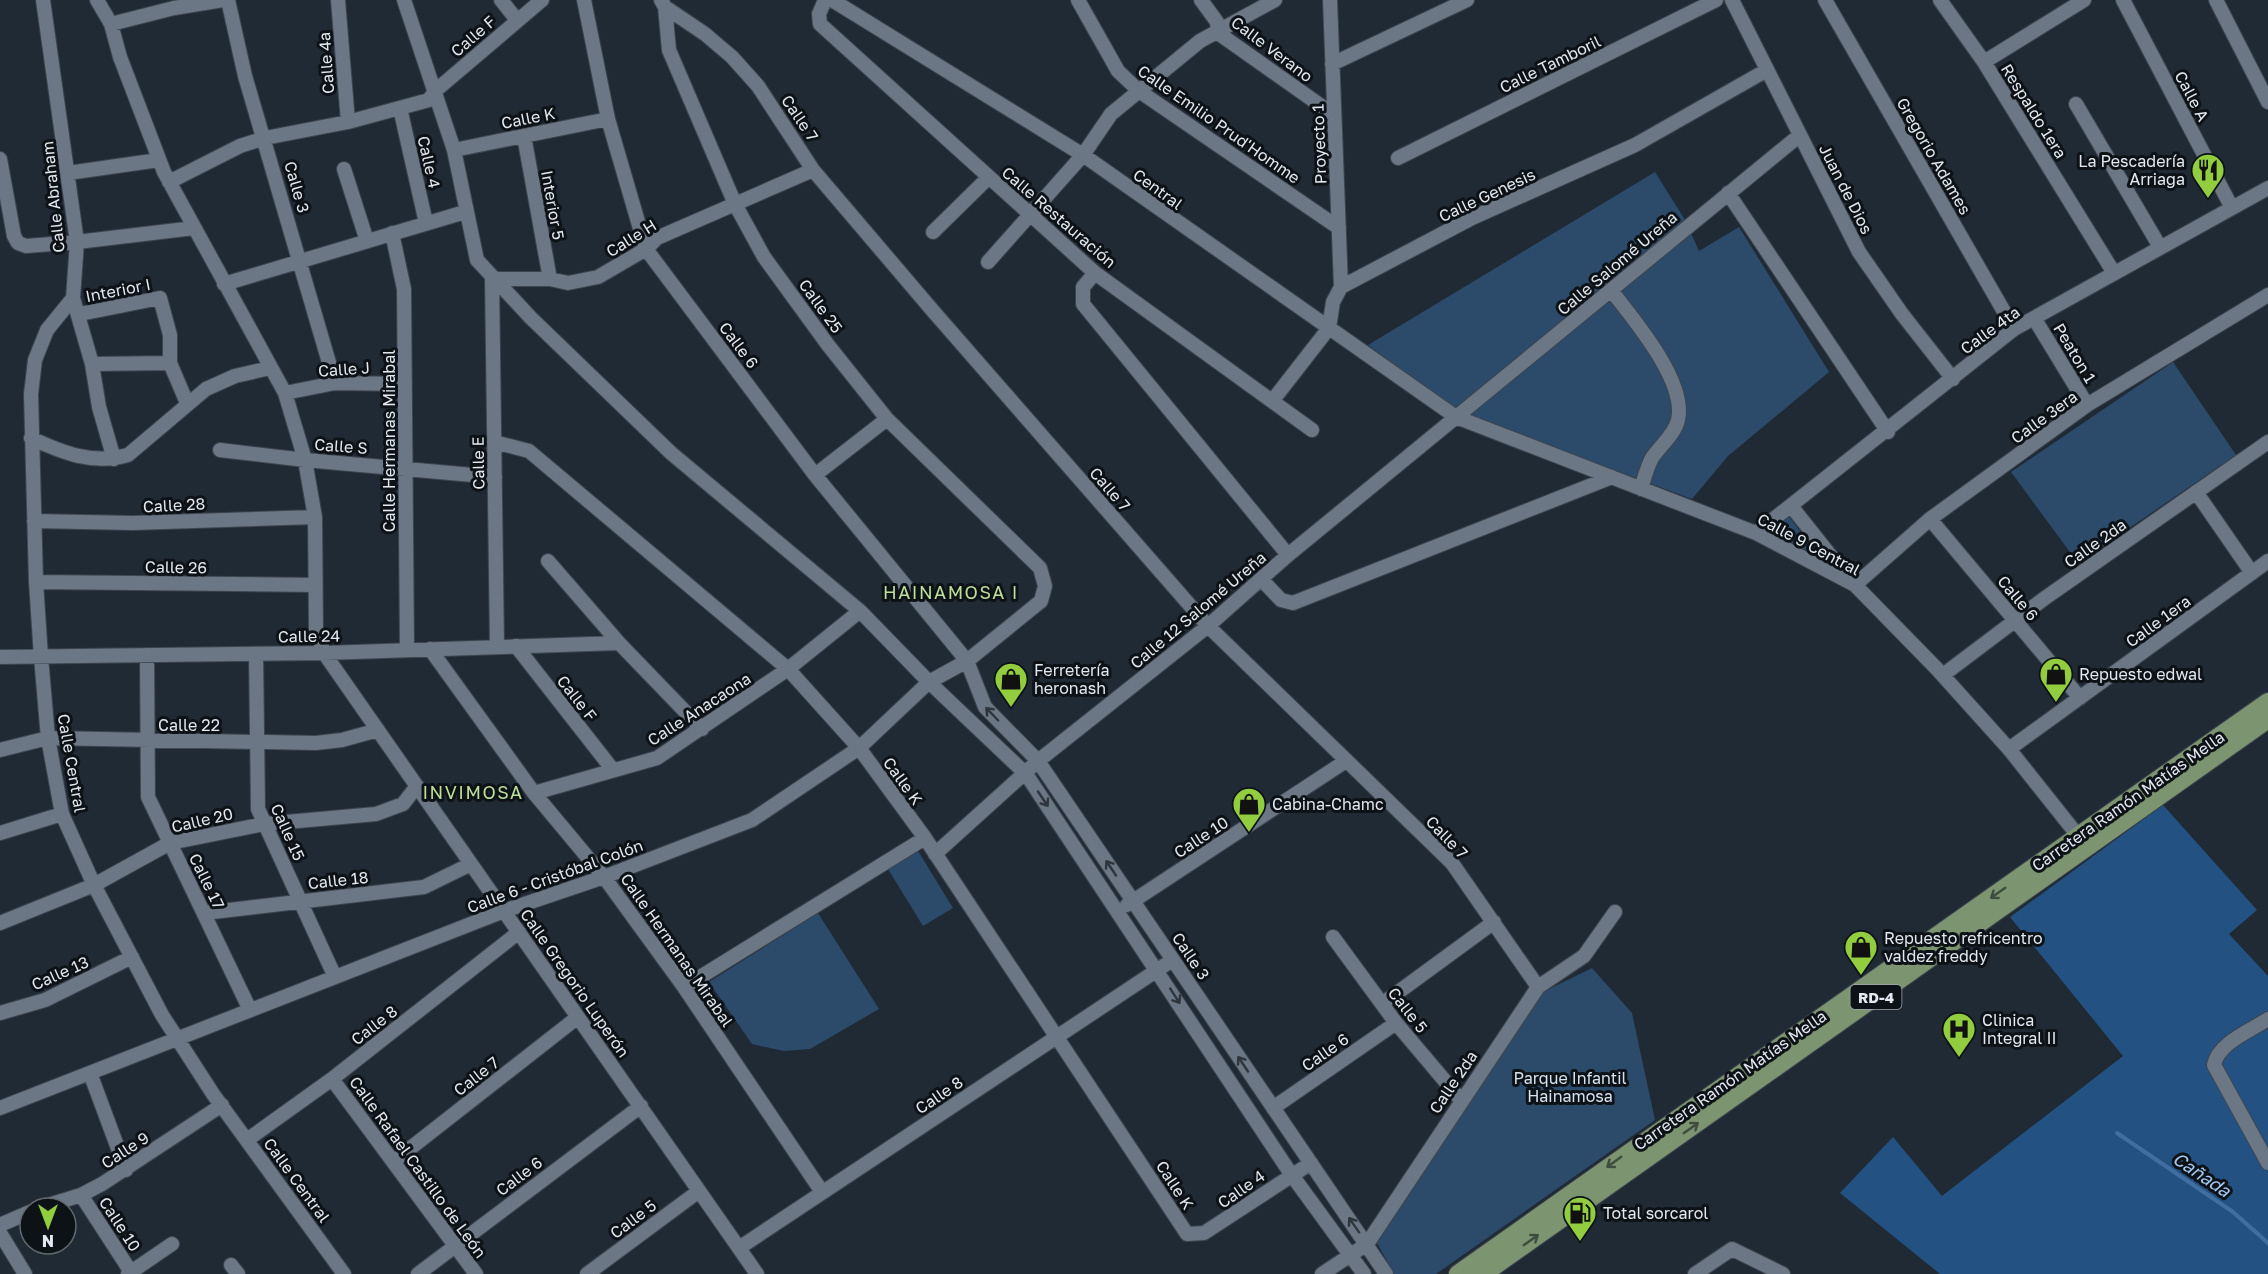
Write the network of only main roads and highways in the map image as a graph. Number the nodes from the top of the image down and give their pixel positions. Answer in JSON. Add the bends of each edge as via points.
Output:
{"nodes":[{"id":1,"x":2268,"y":702,"type":"edge"},
{"id":2,"x":2268,"y":719,"type":"edge"},
{"id":3,"x":2083,"y":842,"type":"junction"},
{"id":4,"x":1470,"y":1272,"type":"edge"}],
"edges":[{"from":1,"to":3,"type":"main road","name":"Carretera Ramón Matías Mella","number":"RD-4"},
{"from":2,"to":3,"type":"main road","name":"Carretera Ramón Matías Mella","number":"RD-4"},
{"from":3,"to":4,"type":"main road","name":"Carretera Ramón Matías Mella","number":"RD-4"}]}
